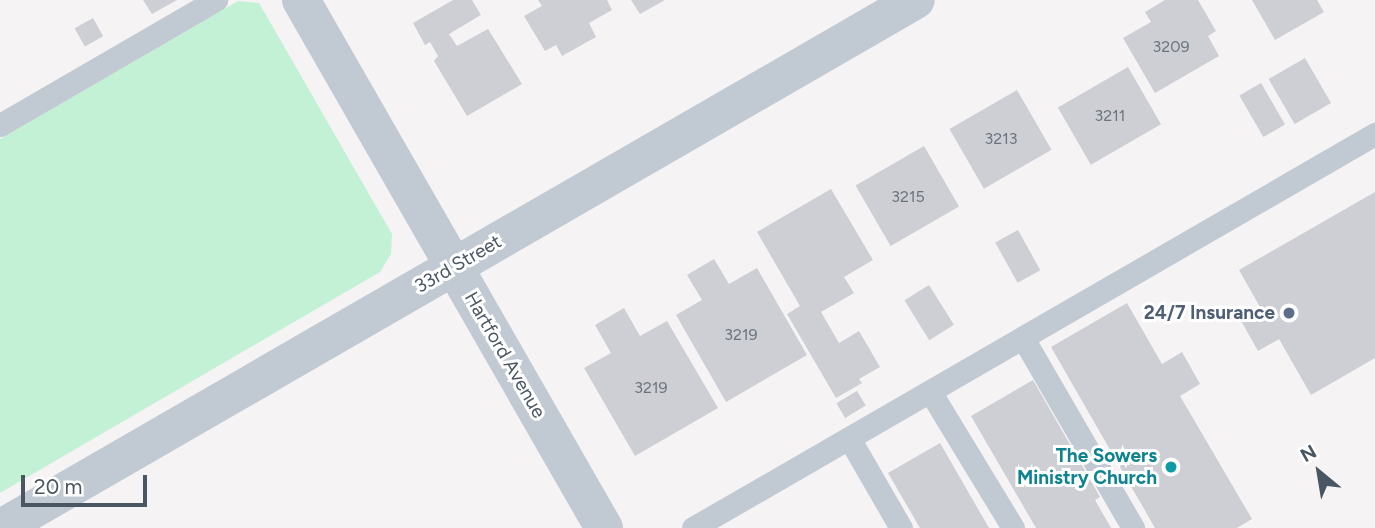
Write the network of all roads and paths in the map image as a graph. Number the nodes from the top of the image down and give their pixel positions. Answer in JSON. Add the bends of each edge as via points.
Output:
{"nodes":[{"id":1,"x":216,"y":0,"type":"edge"},
{"id":2,"x":301,"y":0,"type":"edge"},
{"id":3,"x":916,"y":0,"type":"edge"},
{"id":4,"x":0,"y":125,"type":"edge"},
{"id":5,"x":1375,"y":134,"type":"edge"},
{"id":6,"x":454,"y":266,"type":"junction"},
{"id":7,"x":1023,"y":338,"type":"junction"},
{"id":8,"x":931,"y":393,"type":"junction"},
{"id":9,"x":849,"y":438,"type":"junction"},
{"id":10,"x":1,"y":528,"type":"edge"},
{"id":11,"x":604,"y":528,"type":"edge"},
{"id":12,"x":693,"y":528,"type":"edge"},
{"id":13,"x":901,"y":528,"type":"edge"},
{"id":14,"x":1013,"y":528,"type":"edge"},
{"id":15,"x":1133,"y":528,"type":"edge"}],
"edges":[{"from":1,"to":4,"type":"lane"},
{"from":2,"to":6,"type":"street","name":"Hartford Avenue"},
{"from":3,"to":6,"type":"street","name":"33rd Street"},
{"from":5,"to":7,"type":"lane"},
{"from":6,"to":10,"type":"street","name":"33rd Street"},
{"from":6,"to":11,"type":"street","name":"Hartford Avenue"},
{"from":7,"to":8,"type":"lane"},
{"from":7,"to":15,"type":"lane"},
{"from":8,"to":9,"type":"lane"},
{"from":8,"to":14,"type":"lane"},
{"from":9,"to":12,"type":"lane"},
{"from":9,"to":13,"type":"lane"}]}
